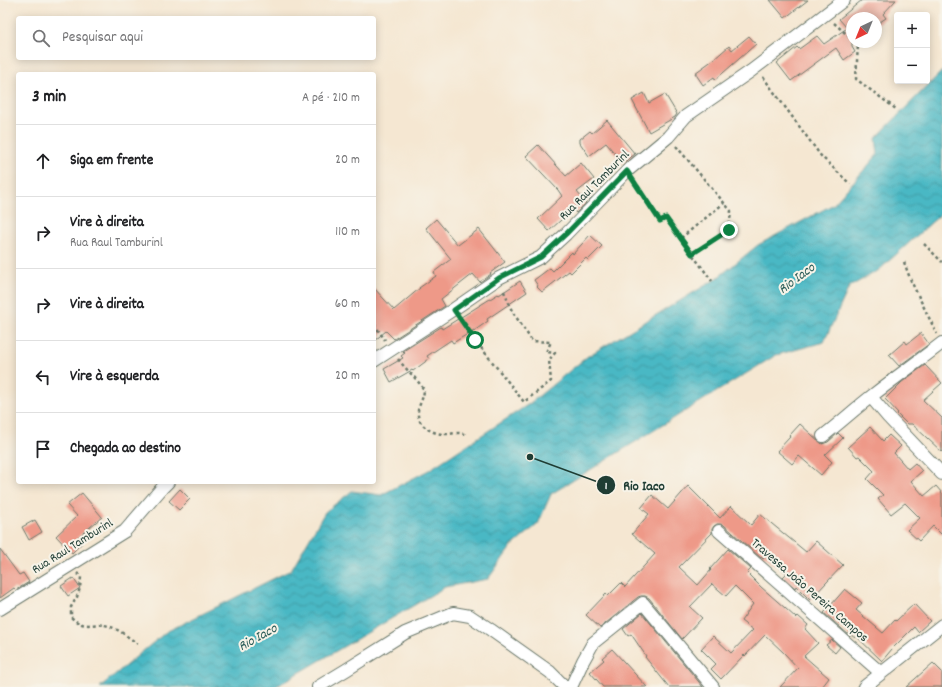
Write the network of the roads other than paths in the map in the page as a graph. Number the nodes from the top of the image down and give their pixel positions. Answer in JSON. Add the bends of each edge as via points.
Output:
{"nodes":[{"id":1,"x":844,"y":0,"type":"edge"},
{"id":2,"x":941,"y":343,"type":"edge"},
{"id":3,"x":376,"y":360,"type":"edge"},
{"id":4,"x":871,"y":396,"type":"junction"},
{"id":5,"x":823,"y":436,"type":"dead end"},
{"id":6,"x":942,"y":474,"type":"edge"},
{"id":7,"x":166,"y":484,"type":"edge"},
{"id":8,"x":719,"y":531,"type":"dead end"},
{"id":9,"x":0,"y":609,"type":"edge"},
{"id":10,"x":942,"y":625,"type":"edge"},
{"id":11,"x":881,"y":673,"type":"junction"},
{"id":12,"x":318,"y":687,"type":"edge"},
{"id":13,"x":564,"y":687,"type":"edge"},
{"id":14,"x":571,"y":687,"type":"edge"},
{"id":15,"x":714,"y":687,"type":"edge"},
{"id":16,"x":864,"y":687,"type":"edge"}],
"edges":[{"from":1,"to":3,"type":"street","name":"Rua Raul Tamburinl","via":[[756,68],[686,116],[668,137],[627,171],[541,257],[499,278]]},
{"from":2,"to":4,"type":"street"},
{"from":4,"to":5,"type":"street"},
{"from":4,"to":6,"type":"street","via":[[888,418]]},
{"from":7,"to":9,"type":"street","name":"Rua Raul Tamburinl","via":[[125,531]]},
{"from":8,"to":11,"type":"street","name":"Travessa João Pereira Campos"},
{"from":10,"to":11,"type":"street"},
{"from":11,"to":16,"type":"street"},
{"from":12,"to":13,"type":"street","via":[[405,633],[453,613],[470,616],[491,630],[550,672]]},
{"from":14,"to":15,"type":"street","via":[[593,643],[643,603]]}]}
